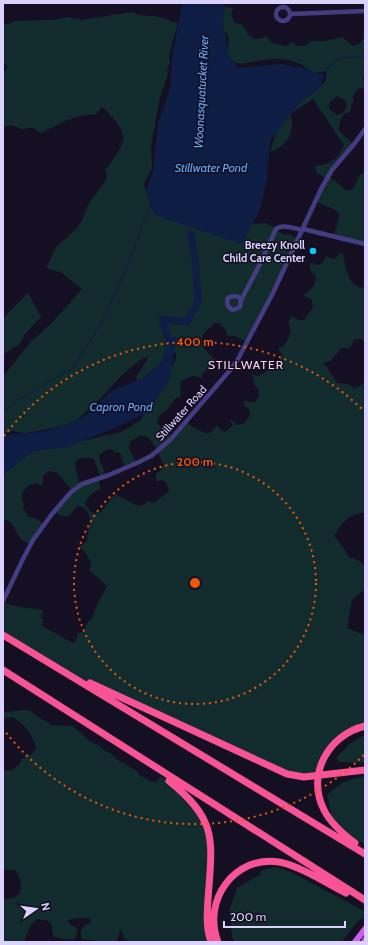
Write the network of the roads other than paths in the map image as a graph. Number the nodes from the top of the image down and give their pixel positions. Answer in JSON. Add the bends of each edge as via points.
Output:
{"nodes":[{"id":1,"x":365,"y":11,"type":"edge"},
{"id":2,"x":291,"y":14,"type":"dead end"},
{"id":3,"x":365,"y":129,"type":"edge"},
{"id":4,"x":302,"y":230,"type":"junction"},
{"id":5,"x":365,"y":244,"type":"edge"},
{"id":6,"x":241,"y":300,"type":"dead end"},
{"id":7,"x":4,"y":598,"type":"edge"},
{"id":8,"x":3,"y":635,"type":"edge"},
{"id":9,"x":46,"y":661,"type":"junction"},
{"id":10,"x":3,"y":670,"type":"edge"},
{"id":11,"x":365,"y":726,"type":"edge"},
{"id":12,"x":143,"y":759,"type":"junction"},
{"id":13,"x":365,"y":770,"type":"edge"},
{"id":14,"x":365,"y":850,"type":"edge"},
{"id":15,"x":365,"y":854,"type":"edge"},
{"id":16,"x":365,"y":901,"type":"edge"},
{"id":17,"x":365,"y":928,"type":"edge"},
{"id":18,"x":211,"y":942,"type":"edge"},
{"id":19,"x":218,"y":942,"type":"edge"},
{"id":20,"x":355,"y":942,"type":"edge"}],
"edges":[{"from":1,"to":2,"type":"street"},
{"from":3,"to":4,"type":"street","name":"Stillwater Road","via":[[329,175]]},
{"from":4,"to":5,"type":"street"},
{"from":4,"to":6,"type":"street","via":[[284,226],[276,229]]},
{"from":4,"to":7,"type":"street","name":"Stillwater Road","via":[[273,293],[231,369],[170,440],[158,450],[139,462],[82,484],[71,492],[36,535]]},
{"from":8,"to":9,"type":"highway"},
{"from":9,"to":13,"type":"highway","via":[[278,771],[304,776]]},
{"from":9,"to":15,"type":"highway"},
{"from":10,"to":12,"type":"highway"},
{"from":11,"to":14,"type":"highway","via":[[352,730],[330,747],[321,764],[318,783],[320,802],[329,819],[341,832]]},
{"from":12,"to":16,"type":"highway"},
{"from":12,"to":18,"type":"highway","via":[[191,800],[208,827],[211,847],[207,919]]},
{"from":16,"to":19,"type":"highway","via":[[287,864],[258,863],[237,873],[219,894],[213,919]]},
{"from":17,"to":20,"type":"main road"}]}
